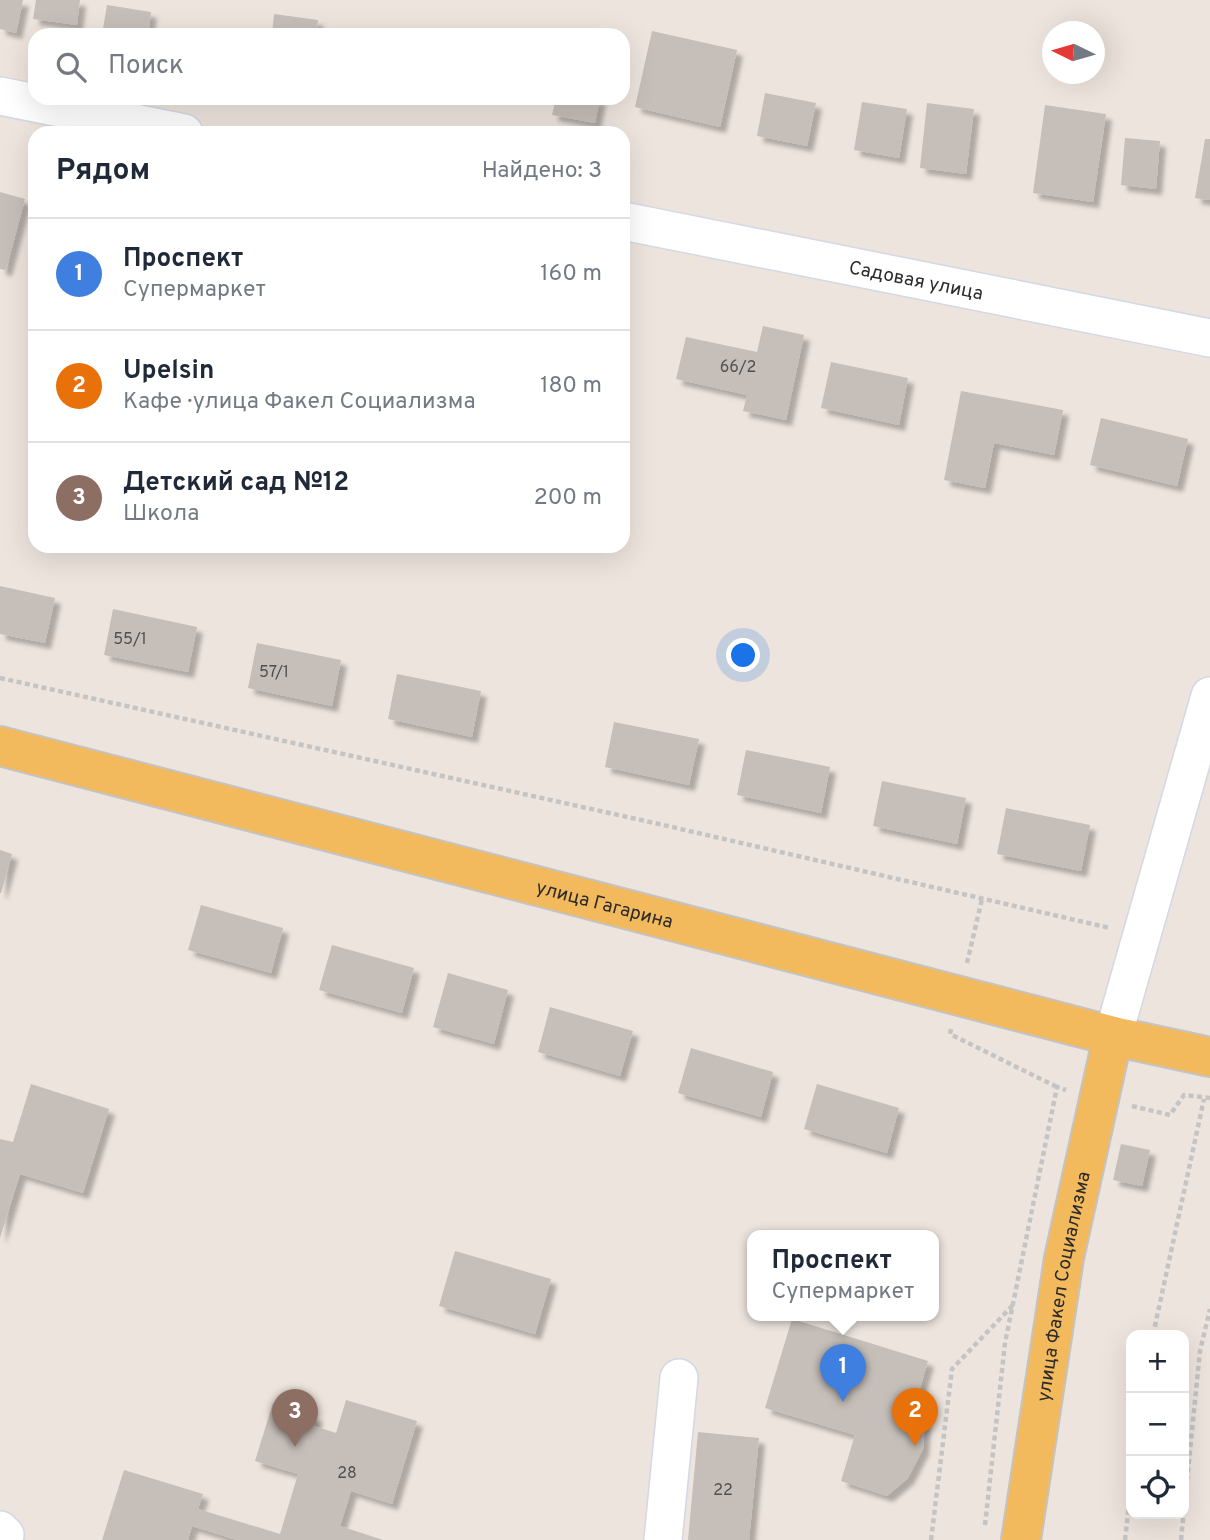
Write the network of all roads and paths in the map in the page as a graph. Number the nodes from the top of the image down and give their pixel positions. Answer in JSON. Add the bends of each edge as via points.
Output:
{"nodes":[{"id":1,"x":0,"y":96,"type":"edge"},
{"id":2,"x":28,"y":102,"type":"edge"},
{"id":3,"x":45,"y":105,"type":"edge"},
{"id":4,"x":149,"y":126,"type":"edge"},
{"id":5,"x":630,"y":222,"type":"edge"},
{"id":6,"x":1210,"y":338,"type":"edge"},
{"id":7,"x":0,"y":678,"type":"edge"},
{"id":8,"x":1210,"y":696,"type":"edge"},
{"id":9,"x":0,"y":746,"type":"edge"},
{"id":10,"x":1142,"y":936,"type":"junction"},
{"id":11,"x":950,"y":1034,"type":"dead end"},
{"id":12,"x":1114,"y":1036,"type":"junction"},
{"id":13,"x":1210,"y":1057,"type":"edge"},
{"id":14,"x":1057,"y":1087,"type":"dead end"},
{"id":15,"x":1204,"y":1099,"type":"dead end"},
{"id":16,"x":1013,"y":1304,"type":"dead end"},
{"id":17,"x":1210,"y":1309,"type":"edge"},
{"id":18,"x":1154,"y":1330,"type":"edge"},
{"id":19,"x":679,"y":1378,"type":"dead end"},
{"id":20,"x":1127,"y":1519,"type":"edge"},
{"id":21,"x":0,"y":1530,"type":"edge"},
{"id":22,"x":4,"y":1540,"type":"edge"},
{"id":23,"x":663,"y":1540,"type":"edge"},
{"id":24,"x":931,"y":1540,"type":"edge"},
{"id":25,"x":1021,"y":1540,"type":"edge"},
{"id":26,"x":1125,"y":1540,"type":"edge"},
{"id":27,"x":1181,"y":1540,"type":"edge"}],
"edges":[{"from":1,"to":2,"type":"lane"},
{"from":3,"to":4,"type":"lane"},
{"from":5,"to":6,"type":"lane","name":"Садовая улица"},
{"from":7,"to":10,"type":"path"},
{"from":8,"to":10,"type":"lane"},
{"from":9,"to":12,"type":"main road","name":"улица Гагарина"},
{"from":10,"to":12,"type":"lane"},
{"from":11,"to":14,"type":"path"},
{"from":12,"to":13,"type":"main road","name":"улица Гагарина"},
{"from":12,"to":25,"type":"main road","name":"улица Факел Социализма","via":[[1064,1258]]},
{"from":15,"to":18,"type":"path"},
{"from":16,"to":24,"type":"path","via":[[952,1369]]},
{"from":17,"to":27,"type":"path","via":[[1200,1351]]},
{"from":19,"to":23,"type":"lane"},
{"from":20,"to":26,"type":"path"},
{"from":21,"to":22,"type":"lane"}]}
